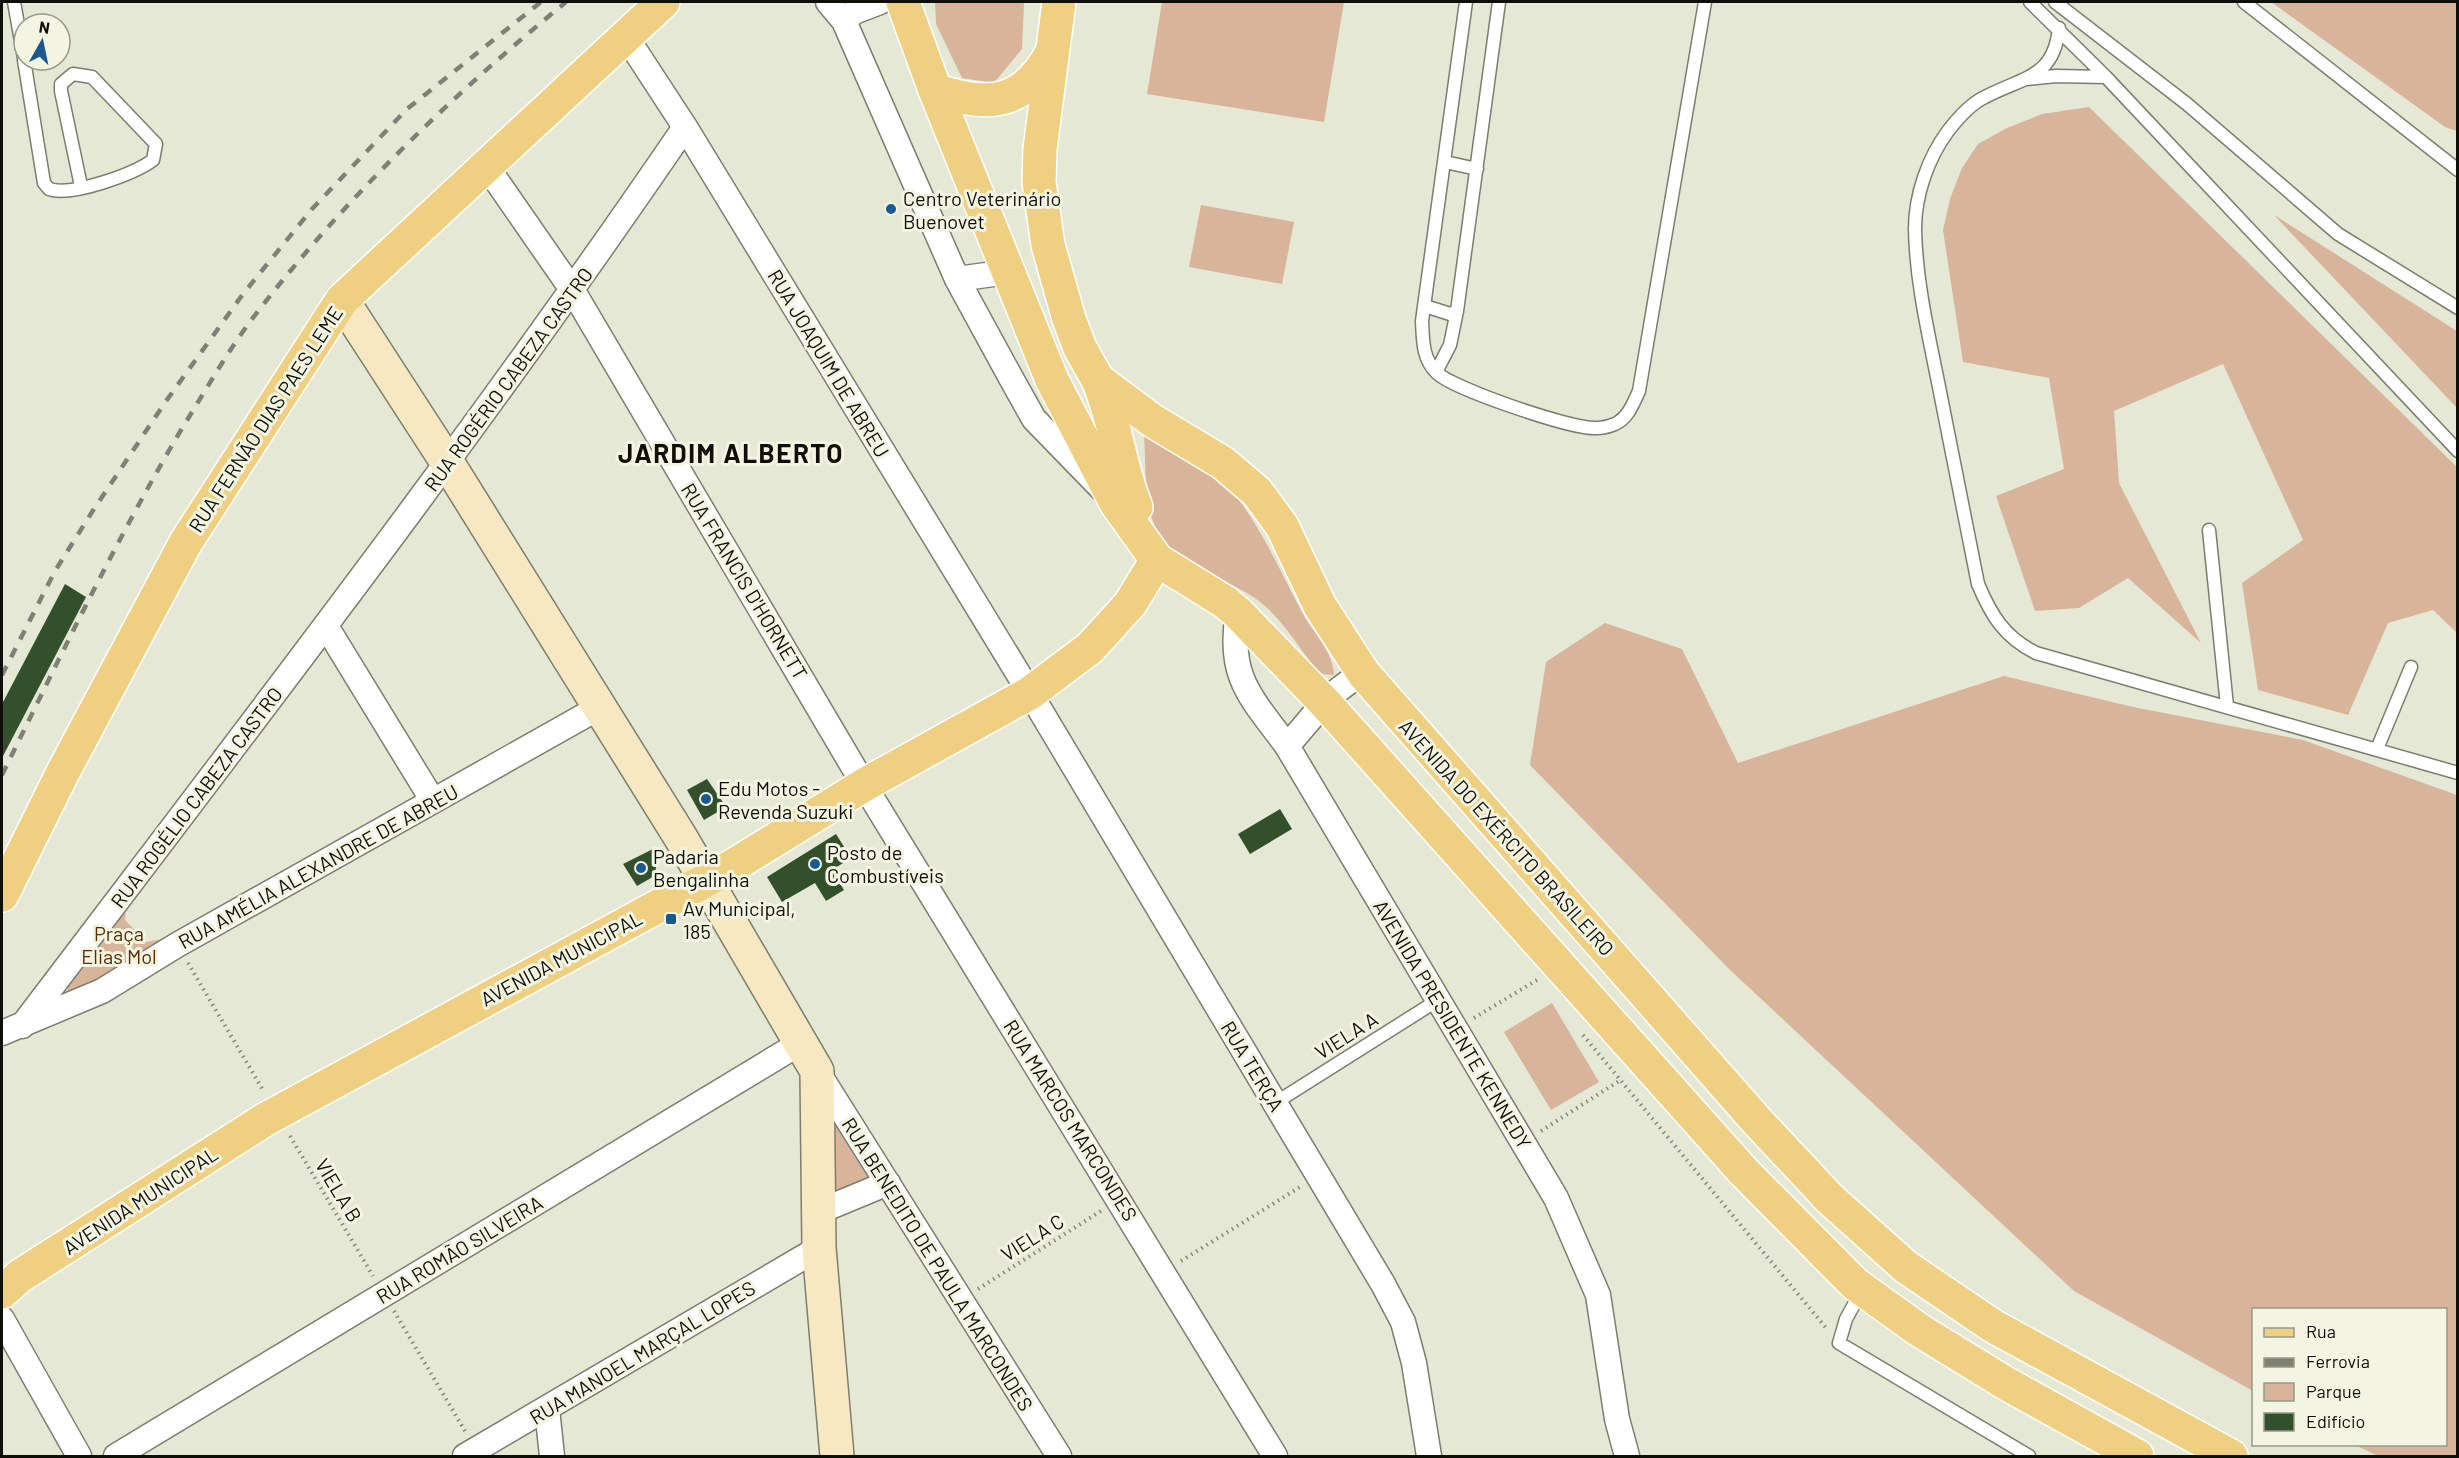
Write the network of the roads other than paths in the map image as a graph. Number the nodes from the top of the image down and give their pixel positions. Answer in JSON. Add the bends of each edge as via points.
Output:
{"nodes":[{"id":1,"x":663,"y":2,"type":"edge"},
{"id":2,"x":828,"y":2,"type":"edge"},
{"id":3,"x":880,"y":2,"type":"edge"},
{"id":4,"x":903,"y":2,"type":"edge"},
{"id":5,"x":1059,"y":2,"type":"edge"},
{"id":6,"x":1466,"y":2,"type":"edge"},
{"id":7,"x":1499,"y":2,"type":"edge"},
{"id":8,"x":1705,"y":2,"type":"edge"},
{"id":9,"x":2030,"y":2,"type":"edge"},
{"id":10,"x":2055,"y":2,"type":"edge"},
{"id":11,"x":2244,"y":2,"type":"edge"},
{"id":12,"x":844,"y":21,"type":"junction"},
{"id":13,"x":2059,"y":28,"type":"junction"},
{"id":14,"x":625,"y":35,"type":"junction"},
{"id":15,"x":1053,"y":50,"type":"junction"},
{"id":16,"x":26,"y":72,"type":"edge"},
{"id":17,"x":2106,"y":77,"type":"junction"},
{"id":18,"x":2026,"y":79,"type":"junction"},
{"id":19,"x":935,"y":90,"type":"junction"},
{"id":20,"x":685,"y":127,"type":"junction"},
{"id":21,"x":1445,"y":162,"type":"junction"},
{"id":22,"x":487,"y":167,"type":"junction"},
{"id":23,"x":1477,"y":169,"type":"junction"},
{"id":24,"x":2457,"y":170,"type":"edge"},
{"id":25,"x":81,"y":186,"type":"junction"},
{"id":26,"x":1008,"y":272,"type":"junction"},
{"id":27,"x":957,"y":279,"type":"junction"},
{"id":28,"x":573,"y":291,"type":"junction"},
{"id":29,"x":342,"y":300,"type":"junction"},
{"id":30,"x":1425,"y":306,"type":"junction"},
{"id":31,"x":2457,"y":308,"type":"edge"},
{"id":32,"x":1457,"y":311,"type":"junction"},
{"id":33,"x":1436,"y":372,"type":"junction"},
{"id":34,"x":1098,"y":380,"type":"junction"},
{"id":35,"x":2457,"y":451,"type":"edge"},
{"id":36,"x":447,"y":462,"type":"junction"},
{"id":37,"x":1116,"y":503,"type":"junction"},
{"id":38,"x":2209,"y":530,"type":"dead end"},
{"id":39,"x":1157,"y":560,"type":"junction"},
{"id":40,"x":1238,"y":613,"type":"junction"},
{"id":41,"x":326,"y":626,"type":"junction"},
{"id":42,"x":2411,"y":667,"type":"dead end"},
{"id":43,"x":1364,"y":674,"type":"junction"},
{"id":44,"x":1030,"y":693,"type":"junction"},
{"id":45,"x":1326,"y":704,"type":"junction"},
{"id":46,"x":2227,"y":706,"type":"junction"},
{"id":47,"x":600,"y":707,"type":"junction"},
{"id":48,"x":1287,"y":746,"type":"junction"},
{"id":49,"x":2377,"y":749,"type":"junction"},
{"id":50,"x":2457,"y":773,"type":"edge"},
{"id":51,"x":864,"y":784,"type":"junction"},
{"id":52,"x":433,"y":801,"type":"junction"},
{"id":53,"x":703,"y":880,"type":"junction"},
{"id":54,"x":2,"y":895,"type":"edge"},
{"id":55,"x":60,"y":976,"type":"junction"},
{"id":56,"x":1438,"y":1000,"type":"junction"},
{"id":57,"x":79,"y":1001,"type":"junction"},
{"id":58,"x":12,"y":1029,"type":"edge"},
{"id":59,"x":802,"y":1042,"type":"junction"},
{"id":60,"x":817,"y":1071,"type":"junction"},
{"id":61,"x":1275,"y":1102,"type":"junction"},
{"id":62,"x":888,"y":1183,"type":"junction"},
{"id":63,"x":818,"y":1212,"type":"junction"},
{"id":64,"x":819,"y":1248,"type":"junction"},
{"id":65,"x":1862,"y":1289,"type":"junction"},
{"id":66,"x":2,"y":1292,"type":"edge"},
{"id":67,"x":2,"y":1319,"type":"edge"},
{"id":68,"x":547,"y":1409,"type":"junction"},
{"id":69,"x":470,"y":1453,"type":"edge"},
{"id":70,"x":79,"y":1456,"type":"edge"},
{"id":71,"x":116,"y":1456,"type":"edge"},
{"id":72,"x":552,"y":1456,"type":"edge"},
{"id":73,"x":837,"y":1456,"type":"edge"},
{"id":74,"x":1059,"y":1456,"type":"edge"},
{"id":75,"x":1275,"y":1456,"type":"edge"},
{"id":76,"x":1429,"y":1456,"type":"edge"},
{"id":77,"x":1626,"y":1456,"type":"edge"},
{"id":78,"x":2029,"y":1456,"type":"edge"},
{"id":79,"x":2137,"y":1456,"type":"edge"},
{"id":80,"x":2231,"y":1456,"type":"edge"}],
"edges":[{"from":1,"to":14,"type":"main road","name":"RUA FERNÃO DIAS PAES LEME"},
{"from":2,"to":12,"type":"street"},
{"from":3,"to":12,"type":"street","via":[[854,12]]},
{"from":4,"to":19,"type":"main road"},
{"from":5,"to":15,"type":"main road","name":"AVENIDA DO EXÉRCITO BRASILEIRO"},
{"from":6,"to":21,"type":"lane"},
{"from":7,"to":23,"type":"lane"},
{"from":8,"to":33,"type":"lane","via":[[1639,391],[1624,417],[1595,429],[1462,389]]},
{"from":9,"to":13,"type":"lane"},
{"from":10,"to":31,"type":"lane","via":[[2187,104],[2338,234]]},
{"from":11,"to":24,"type":"lane"},
{"from":12,"to":27,"type":"street"},
{"from":13,"to":17,"type":"lane"},
{"from":13,"to":18,"type":"lane","via":[[2050,60]]},
{"from":14,"to":20,"type":"street","name":"RUA JOAQUIM DE ABREU"},
{"from":14,"to":22,"type":"main road","name":"RUA FERNÃO DIAS PAES LEME"},
{"from":15,"to":19,"type":"main road","via":[[1040,75],[997,100],[962,99]]},
{"from":15,"to":34,"type":"main road","name":"AVENIDA DO EXÉRCITO BRASILEIRO","via":[[1040,149],[1042,214],[1069,319]]},
{"from":16,"to":25,"type":"lane","via":[[44,183],[56,191]]},
{"from":17,"to":18,"type":"lane"},
{"from":17,"to":35,"type":"lane"},
{"from":18,"to":46,"type":"lane","via":[[1982,98],[1947,132],[1925,177],[1915,228],[1920,290],[1978,584],[1999,626],[2036,653]]},
{"from":19,"to":26,"type":"main road"},
{"from":20,"to":28,"type":"street","name":"RUA ROGÉRIO CABEZA CASTRO"},
{"from":20,"to":44,"type":"street","name":"RUA JOAQUIM DE ABREU"},
{"from":21,"to":23,"type":"lane"},
{"from":21,"to":30,"type":"lane"},
{"from":22,"to":28,"type":"street","name":"RUA FRANCIS D'HORNETT"},
{"from":22,"to":29,"type":"main road","name":"RUA FERNÃO DIAS PAES LEME"},
{"from":23,"to":32,"type":"lane"},
{"from":25,"to":25,"type":"lane","via":[[61,91],[62,84],[73,74],[92,77],[156,144],[157,152],[153,160],[128,174]]},
{"from":26,"to":27,"type":"street"},
{"from":26,"to":37,"type":"main road","via":[[1052,380]]},
{"from":27,"to":37,"type":"street","via":[[1034,419]]},
{"from":28,"to":36,"type":"street","name":"RUA ROGÉRIO CABEZA CASTRO"},
{"from":28,"to":51,"type":"street","name":"RUA FRANCIS D'HORNETT"},
{"from":29,"to":36,"type":"main road"},
{"from":29,"to":54,"type":"main road","name":"RUA FERNÃO DIAS PAES LEME","via":[[186,542]]},
{"from":30,"to":32,"type":"lane","via":[[1450,314]]},
{"from":30,"to":33,"type":"lane","via":[[1423,346]]},
{"from":32,"to":33,"type":"lane","via":[[1450,345]]},
{"from":34,"to":39,"type":"main road","via":[[1114,420],[1128,489]]},
{"from":34,"to":43,"type":"main road","name":"AVENIDA DO EXÉRCITO BRASILEIRO","via":[[1153,421],[1223,463],[1257,492],[1282,526],[1320,606]]},
{"from":36,"to":41,"type":"street","name":"RUA ROGÉRIO CABEZA CASTRO"},
{"from":36,"to":47,"type":"main road"},
{"from":37,"to":39,"type":"main road"},
{"from":38,"to":46,"type":"lane"},
{"from":39,"to":40,"type":"main road"},
{"from":39,"to":44,"type":"main road","name":"AVENIDA MUNICIPAL","via":[[1130,604],[1090,648]]},
{"from":40,"to":45,"type":"main road"},
{"from":40,"to":48,"type":"street","name":"AVENIDA PRESIDENTE KENNEDY","via":[[1234,639],[1243,686]]},
{"from":41,"to":52,"type":"street"},
{"from":41,"to":55,"type":"street","name":"RUA ROGÉLIO CABEZA CASTRO"},
{"from":42,"to":49,"type":"lane"},
{"from":43,"to":45,"type":"street","via":[[1343,685]]},
{"from":43,"to":80,"type":"main road","name":"AVENIDA DO EXÉRCITO BRASILEIRO","via":[[1830,1199],[1906,1267],[1993,1326]]},
{"from":44,"to":51,"type":"main road","name":"AVENIDA MUNICIPAL"},
{"from":44,"to":61,"type":"street","name":"RUA TERÇA"},
{"from":45,"to":48,"type":"street"},
{"from":45,"to":65,"type":"main road","via":[[1744,1172]]},
{"from":46,"to":49,"type":"lane"},
{"from":47,"to":52,"type":"street","name":"RUA AMÉLIA ALEXANDRE DE ABREU"},
{"from":47,"to":53,"type":"main road"},
{"from":48,"to":56,"type":"street","name":"AVENIDA PRESIDENTE KENNEDY"},
{"from":49,"to":50,"type":"lane"},
{"from":51,"to":53,"type":"main road","name":"AVENIDA MUNICIPAL"},
{"from":51,"to":75,"type":"street","name":"RUA MARCOS MARCONDES"},
{"from":52,"to":57,"type":"street","name":"RUA AMÉLIA ALEXANDRE DE ABREU"},
{"from":53,"to":59,"type":"main road"},
{"from":53,"to":66,"type":"main road","name":"AVENIDA MUNICIPAL","via":[[277,1113],[20,1276]]},
{"from":55,"to":57,"type":"street","via":[[55,987],[61,995],[68,1001]]},
{"from":55,"to":58,"type":"street","name":"RUA ROGÉLIO CABEZA CASTRO"},
{"from":56,"to":61,"type":"lane","name":"VIELA A"},
{"from":56,"to":77,"type":"street","name":"AVENIDA PRESIDENTE KENNEDY","via":[[1556,1198],[1598,1295]]},
{"from":57,"to":58,"type":"street","name":"RUA AMÉLIA ALEXANDRE DE ABREU"},
{"from":59,"to":60,"type":"main road"},
{"from":59,"to":71,"type":"street","name":"RUA ROMÃO SILVEIRA"},
{"from":60,"to":62,"type":"street","name":"RUA BENEDITO DE PAULA MARCONDES"},
{"from":60,"to":63,"type":"main road"},
{"from":61,"to":76,"type":"street","name":"RUA TERÇA","via":[[1403,1322]]},
{"from":62,"to":63,"type":"street"},
{"from":62,"to":74,"type":"street","name":"RUA BENEDITO DE PAULA MARCONDES"},
{"from":63,"to":64,"type":"main road"},
{"from":64,"to":68,"type":"street","name":"RUA MANOEL MARÇAL LOPES"},
{"from":64,"to":73,"type":"main road"},
{"from":65,"to":78,"type":"lane","via":[[1839,1343]]},
{"from":65,"to":79,"type":"main road","via":[[1919,1330],[1998,1378]]},
{"from":67,"to":70,"type":"street"},
{"from":68,"to":69,"type":"street","name":"RUA MANOEL MARÇAL LOPES"},
{"from":68,"to":72,"type":"street"}]}
